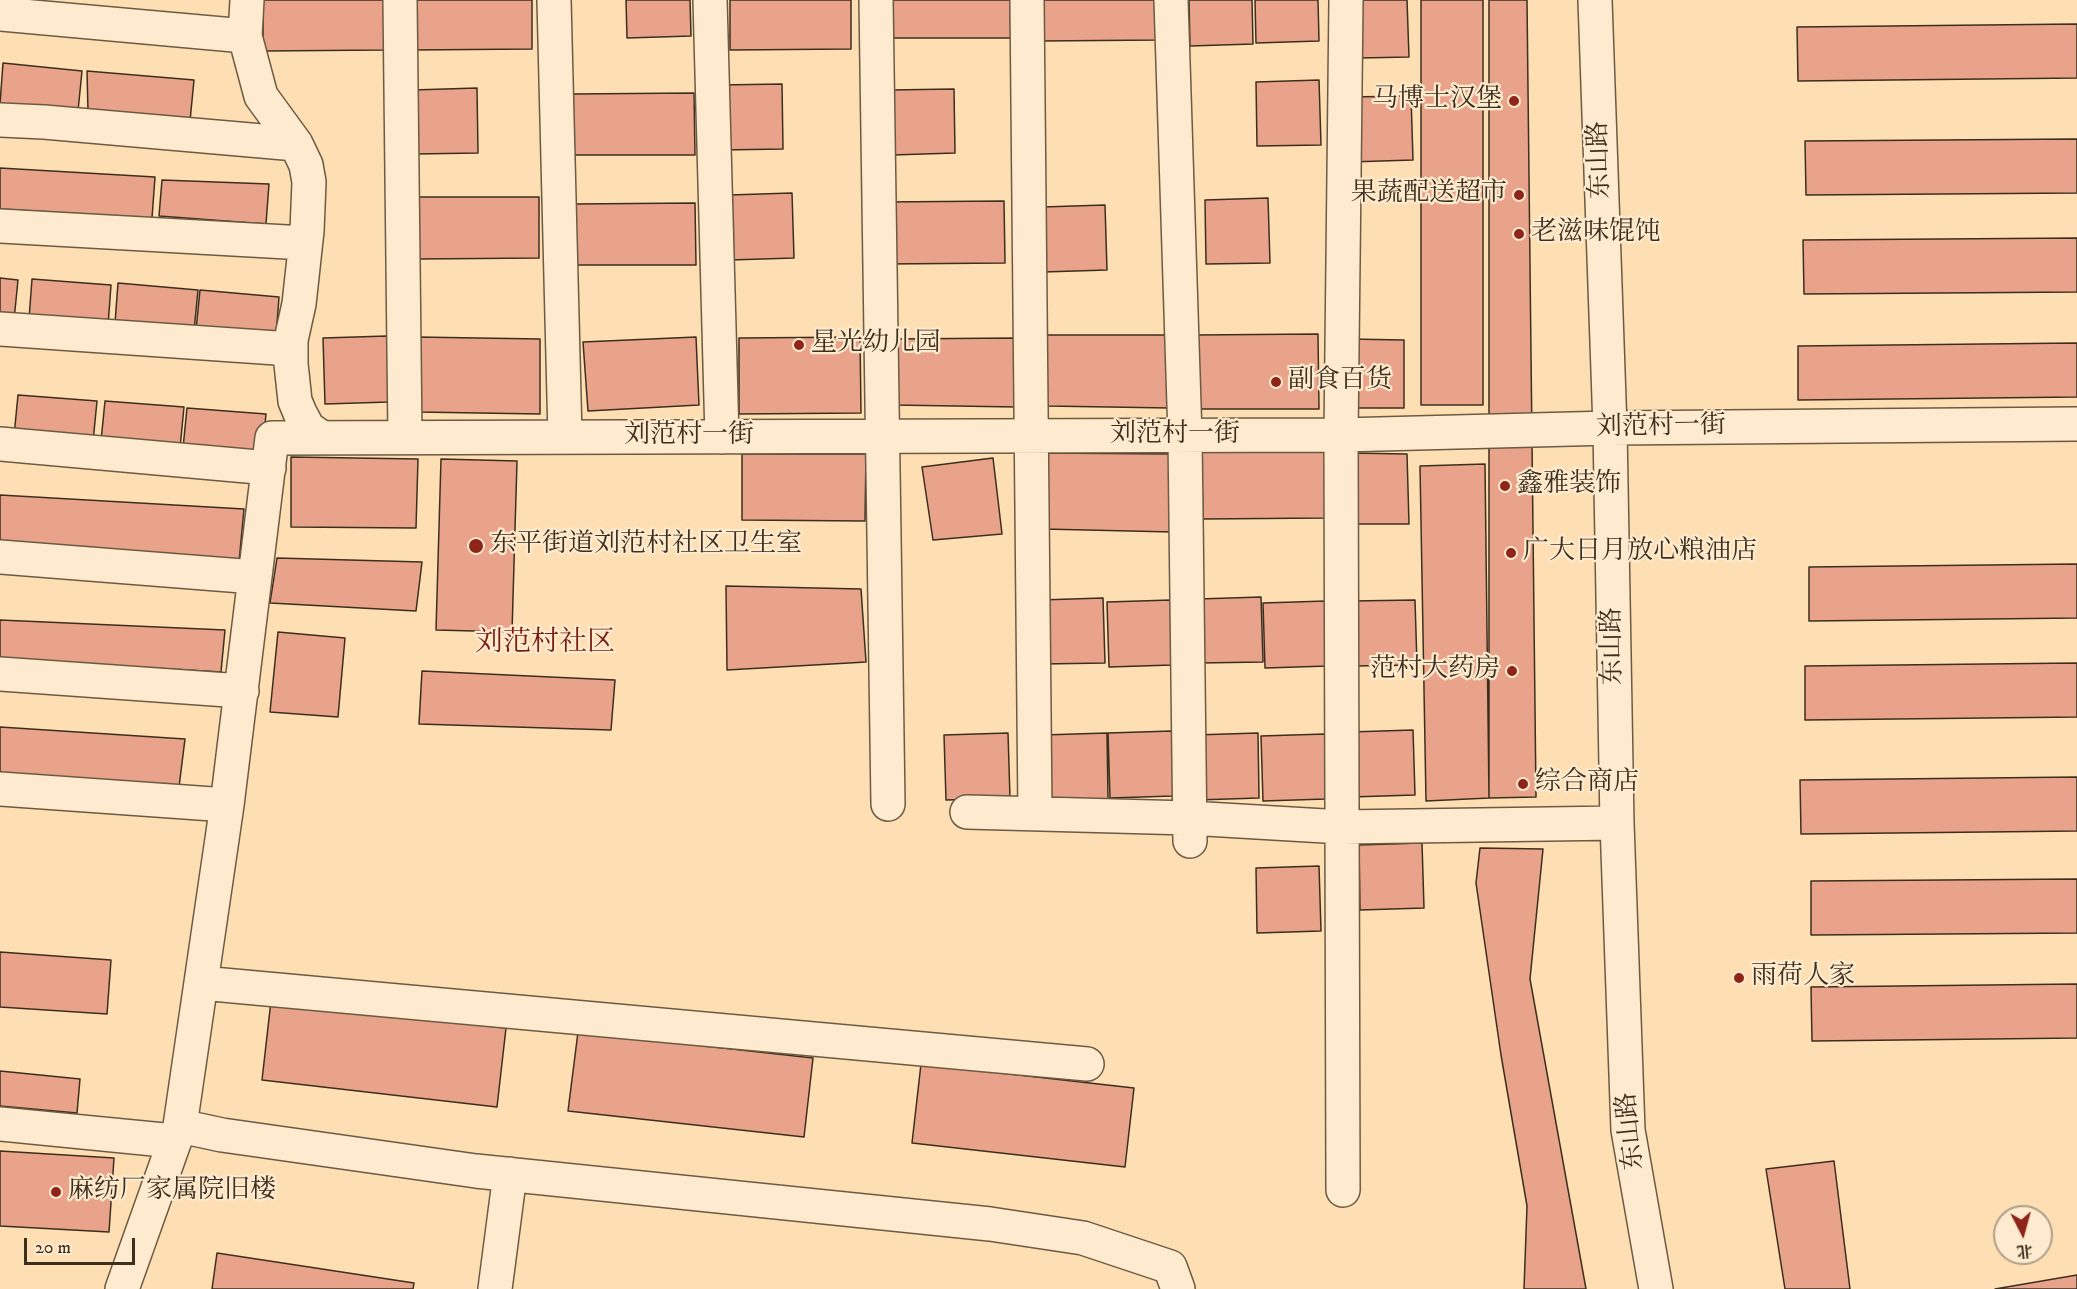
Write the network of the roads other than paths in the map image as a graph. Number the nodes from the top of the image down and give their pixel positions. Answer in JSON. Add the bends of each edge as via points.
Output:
{"nodes":[{"id":1,"x":247,"y":0,"type":"edge"},
{"id":2,"x":400,"y":0,"type":"edge"},
{"id":3,"x":554,"y":0,"type":"edge"},
{"id":4,"x":710,"y":0,"type":"edge"},
{"id":5,"x":876,"y":0,"type":"edge"},
{"id":6,"x":1028,"y":0,"type":"edge"},
{"id":7,"x":1171,"y":0,"type":"edge"},
{"id":8,"x":1346,"y":0,"type":"edge"},
{"id":9,"x":1595,"y":0,"type":"edge"},
{"id":10,"x":0,"y":14,"type":"edge"},
{"id":11,"x":245,"y":36,"type":"junction"},
{"id":12,"x":0,"y":120,"type":"edge"},
{"id":13,"x":296,"y":144,"type":"junction"},
{"id":14,"x":0,"y":226,"type":"edge"},
{"id":15,"x":305,"y":243,"type":"junction"},
{"id":16,"x":0,"y":329,"type":"edge"},
{"id":17,"x":291,"y":350,"type":"junction"},
{"id":18,"x":2077,"y":424,"type":"edge"},
{"id":19,"x":1610,"y":428,"type":"junction"},
{"id":20,"x":1341,"y":435,"type":"junction"},
{"id":21,"x":882,"y":436,"type":"junction"},
{"id":22,"x":1032,"y":436,"type":"junction"},
{"id":23,"x":1185,"y":436,"type":"junction"},
{"id":24,"x":321,"y":437,"type":"junction"},
{"id":25,"x":405,"y":437,"type":"junction"},
{"id":26,"x":565,"y":437,"type":"junction"},
{"id":27,"x":722,"y":437,"type":"junction"},
{"id":28,"x":0,"y":444,"type":"edge"},
{"id":29,"x":271,"y":453,"type":"junction"},
{"id":30,"x":0,"y":558,"type":"edge"},
{"id":31,"x":255,"y":577,"type":"junction"},
{"id":32,"x":0,"y":674,"type":"edge"},
{"id":33,"x":242,"y":691,"type":"junction"},
{"id":34,"x":0,"y":789,"type":"edge"},
{"id":35,"x":888,"y":804,"type":"dead end"},
{"id":36,"x":227,"y":805,"type":"junction"},
{"id":37,"x":967,"y":812,"type":"dead end"},
{"id":38,"x":1035,"y":814,"type":"junction"},
{"id":39,"x":1617,"y":823,"type":"junction"},
{"id":40,"x":1342,"y":827,"type":"junction"},
{"id":41,"x":1190,"y":830,"type":"junction"},
{"id":42,"x":201,"y":983,"type":"junction"},
{"id":43,"x":1087,"y":1064,"type":"dead end"},
{"id":44,"x":0,"y":1124,"type":"edge"},
{"id":45,"x":177,"y":1133,"type":"junction"},
{"id":46,"x":510,"y":1174,"type":"junction"},
{"id":47,"x":1343,"y":1190,"type":"dead end"},
{"id":48,"x":121,"y":1286,"type":"edge"},
{"id":49,"x":495,"y":1289,"type":"edge"},
{"id":50,"x":1178,"y":1289,"type":"edge"},
{"id":51,"x":1656,"y":1289,"type":"edge"}],
"edges":[{"from":1,"to":11,"type":"street"},
{"from":2,"to":25,"type":"street"},
{"from":3,"to":26,"type":"street"},
{"from":4,"to":27,"type":"street"},
{"from":5,"to":21,"type":"street"},
{"from":6,"to":22,"type":"street"},
{"from":7,"to":23,"type":"street"},
{"from":8,"to":20,"type":"street"},
{"from":9,"to":19,"type":"street","name":"东山路"},
{"from":10,"to":11,"type":"street"},
{"from":11,"to":13,"type":"street","via":[[261,96]]},
{"from":12,"to":13,"type":"street"},
{"from":13,"to":15,"type":"street","via":[[309,182]]},
{"from":14,"to":15,"type":"street"},
{"from":15,"to":17,"type":"street"},
{"from":16,"to":17,"type":"street"},
{"from":17,"to":24,"type":"street","via":[[295,400],[308,428]]},
{"from":18,"to":19,"type":"street","name":"刘范村一街"},
{"from":19,"to":20,"type":"street","name":"刘范村一街"},
{"from":19,"to":39,"type":"street","name":"东山路"},
{"from":20,"to":23,"type":"street","name":"刘范村一街"},
{"from":20,"to":40,"type":"street"},
{"from":21,"to":22,"type":"street","name":"刘范村一街"},
{"from":21,"to":27,"type":"street","name":"刘范村一街"},
{"from":21,"to":35,"type":"street"},
{"from":22,"to":23,"type":"street","name":"刘范村一街"},
{"from":22,"to":38,"type":"street"},
{"from":23,"to":41,"type":"street"},
{"from":24,"to":25,"type":"street","name":"刘范村一街"},
{"from":24,"to":29,"type":"street","name":"刘范村一街"},
{"from":25,"to":26,"type":"street","name":"刘范村一街"},
{"from":26,"to":27,"type":"street","name":"刘范村一街"},
{"from":28,"to":29,"type":"street","name":"刘范村一街"},
{"from":29,"to":31,"type":"street"},
{"from":30,"to":31,"type":"street"},
{"from":31,"to":33,"type":"street"},
{"from":32,"to":33,"type":"street"},
{"from":33,"to":36,"type":"street"},
{"from":34,"to":36,"type":"street"},
{"from":36,"to":42,"type":"street"},
{"from":37,"to":38,"type":"street"},
{"from":38,"to":41,"type":"street"},
{"from":39,"to":40,"type":"street"},
{"from":39,"to":51,"type":"street","name":"东山路","via":[[1628,1130]]},
{"from":40,"to":41,"type":"street"},
{"from":40,"to":47,"type":"street"},
{"from":42,"to":43,"type":"street"},
{"from":42,"to":45,"type":"street"},
{"from":44,"to":45,"type":"street"},
{"from":45,"to":46,"type":"street","via":[[222,1135]]},
{"from":45,"to":48,"type":"street"},
{"from":46,"to":49,"type":"street"},
{"from":46,"to":50,"type":"street","via":[[990,1224],[1083,1239],[1170,1267]]}]}
